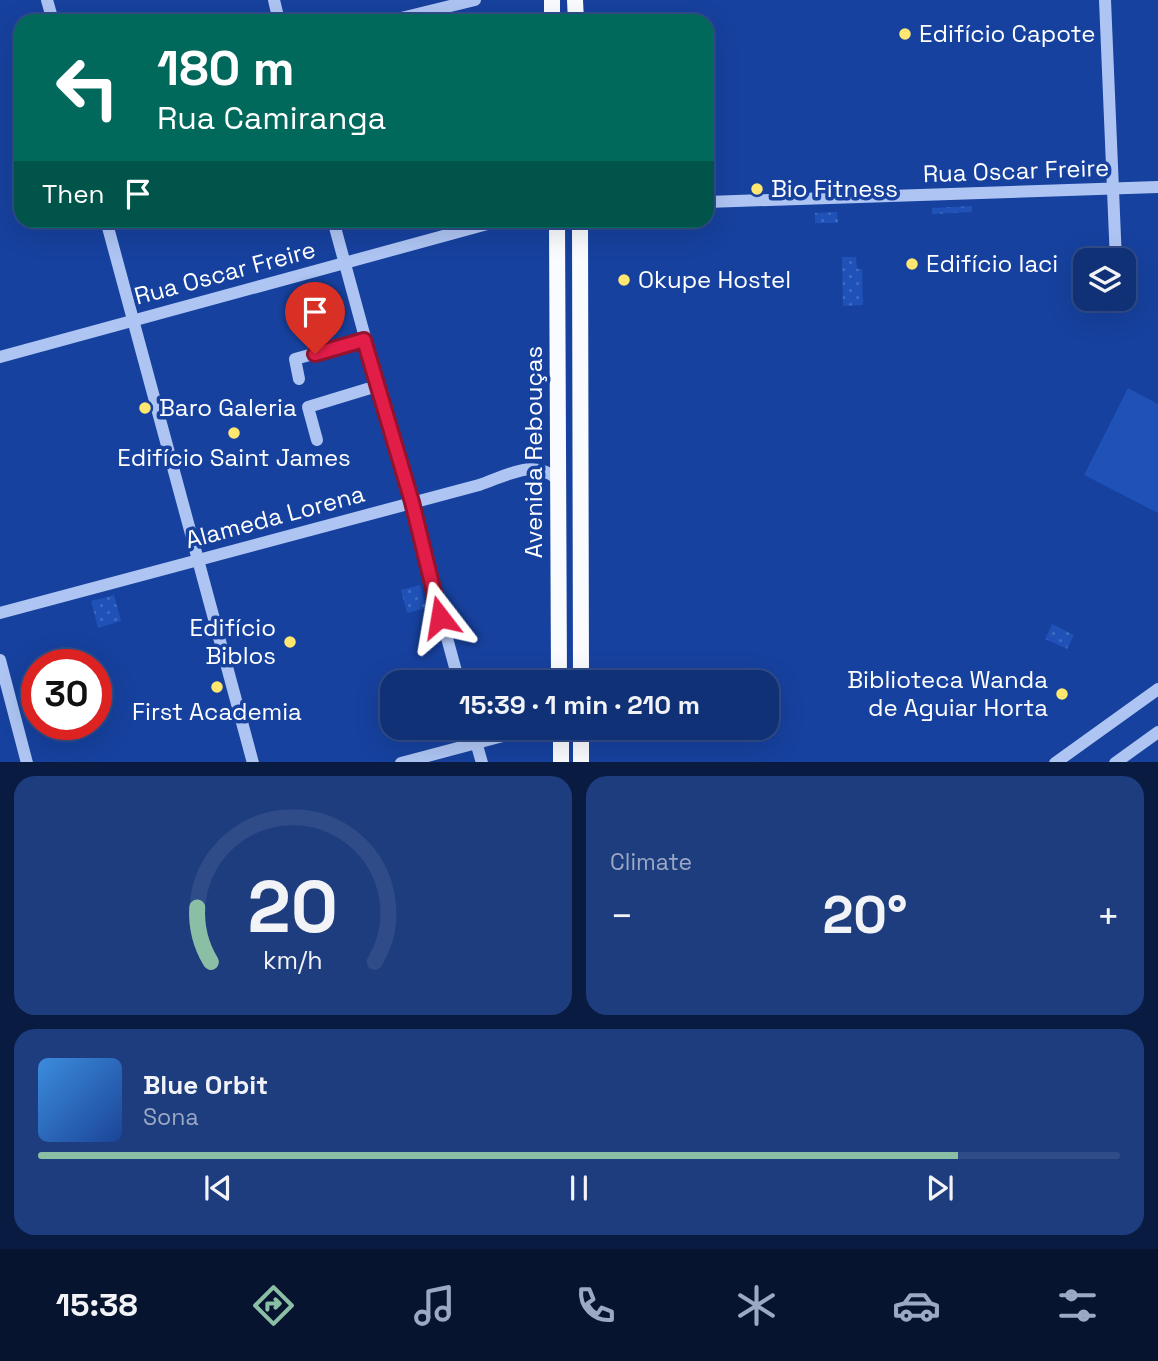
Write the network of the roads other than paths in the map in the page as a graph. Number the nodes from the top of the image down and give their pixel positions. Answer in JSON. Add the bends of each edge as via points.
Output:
{"nodes":[{"id":1,"x":475,"y":0,"type":"edge"},
{"id":2,"x":1105,"y":0,"type":"edge"},
{"id":3,"x":418,"y":14,"type":"edge"},
{"id":4,"x":1158,"y":187,"type":"edge"},
{"id":5,"x":1113,"y":189,"type":"junction"},
{"id":6,"x":714,"y":202,"type":"edge"},
{"id":7,"x":108,"y":228,"type":"edge"},
{"id":8,"x":335,"y":228,"type":"edge"},
{"id":9,"x":473,"y":228,"type":"edge"},
{"id":10,"x":557,"y":228,"type":"edge"},
{"id":11,"x":580,"y":228,"type":"edge"},
{"id":12,"x":1115,"y":248,"type":"edge"},
{"id":13,"x":345,"y":263,"type":"junction"},
{"id":14,"x":134,"y":320,"type":"junction"},
{"id":15,"x":364,"y":340,"type":"junction"},
{"id":16,"x":0,"y":357,"type":"edge"},
{"id":17,"x":299,"y":379,"type":"dead end"},
{"id":18,"x":377,"y":386,"type":"junction"},
{"id":19,"x":317,"y":440,"type":"dead end"},
{"id":20,"x":557,"y":479,"type":"junction"},
{"id":21,"x":412,"y":502,"type":"junction"},
{"id":22,"x":198,"y":559,"type":"junction"},
{"id":23,"x":0,"y":613,"type":"edge"},
{"id":24,"x":0,"y":660,"type":"edge"},
{"id":25,"x":456,"y":670,"type":"edge"},
{"id":26,"x":559,"y":670,"type":"edge"},
{"id":27,"x":581,"y":670,"type":"edge"},
{"id":28,"x":1158,"y":689,"type":"edge"},
{"id":29,"x":1158,"y":732,"type":"edge"},
{"id":30,"x":484,"y":740,"type":"edge"},
{"id":31,"x":561,"y":740,"type":"edge"},
{"id":32,"x":581,"y":740,"type":"edge"},
{"id":33,"x":476,"y":742,"type":"junction"},
{"id":34,"x":27,"y":762,"type":"edge"},
{"id":35,"x":253,"y":762,"type":"edge"},
{"id":36,"x":401,"y":762,"type":"edge"},
{"id":37,"x":482,"y":762,"type":"edge"},
{"id":38,"x":561,"y":762,"type":"edge"},
{"id":39,"x":581,"y":762,"type":"edge"},
{"id":40,"x":1055,"y":762,"type":"edge"},
{"id":41,"x":1115,"y":762,"type":"edge"}],
"edges":[{"from":1,"to":3,"type":"street"},
{"from":2,"to":5,"type":"street"},
{"from":4,"to":5,"type":"street","name":"Rua Oscar Freire"},
{"from":5,"to":6,"type":"street","name":"Rua Oscar Freire"},
{"from":5,"to":12,"type":"street"},
{"from":7,"to":14,"type":"street"},
{"from":8,"to":13,"type":"street"},
{"from":9,"to":13,"type":"street","name":"Rua Oscar Freire"},
{"from":10,"to":20,"type":"main road","name":"Avenida Rebouças"},
{"from":11,"to":27,"type":"main road","name":"Avenida Rebouças"},
{"from":13,"to":14,"type":"street","name":"Rua Oscar Freire"},
{"from":13,"to":15,"type":"street"},
{"from":14,"to":16,"type":"street","name":"Rua Oscar Freire"},
{"from":14,"to":22,"type":"street"},
{"from":15,"to":17,"type":"street","via":[[295,358]]},
{"from":15,"to":18,"type":"street"},
{"from":18,"to":19,"type":"street","via":[[308,407]]},
{"from":18,"to":21,"type":"street"},
{"from":20,"to":21,"type":"street","name":"Alameda Lorena","via":[[534,466]]},
{"from":20,"to":26,"type":"main road","name":"Avenida Rebouças"},
{"from":21,"to":22,"type":"street","name":"Alameda Lorena"},
{"from":21,"to":25,"type":"street"},
{"from":22,"to":23,"type":"street","name":"Alameda Lorena"},
{"from":22,"to":35,"type":"street"},
{"from":24,"to":34,"type":"street"},
{"from":28,"to":40,"type":"street"},
{"from":29,"to":41,"type":"street"},
{"from":30,"to":33,"type":"street"},
{"from":31,"to":38,"type":"main road"},
{"from":32,"to":39,"type":"main road"},
{"from":33,"to":36,"type":"street"},
{"from":33,"to":37,"type":"street"}]}
